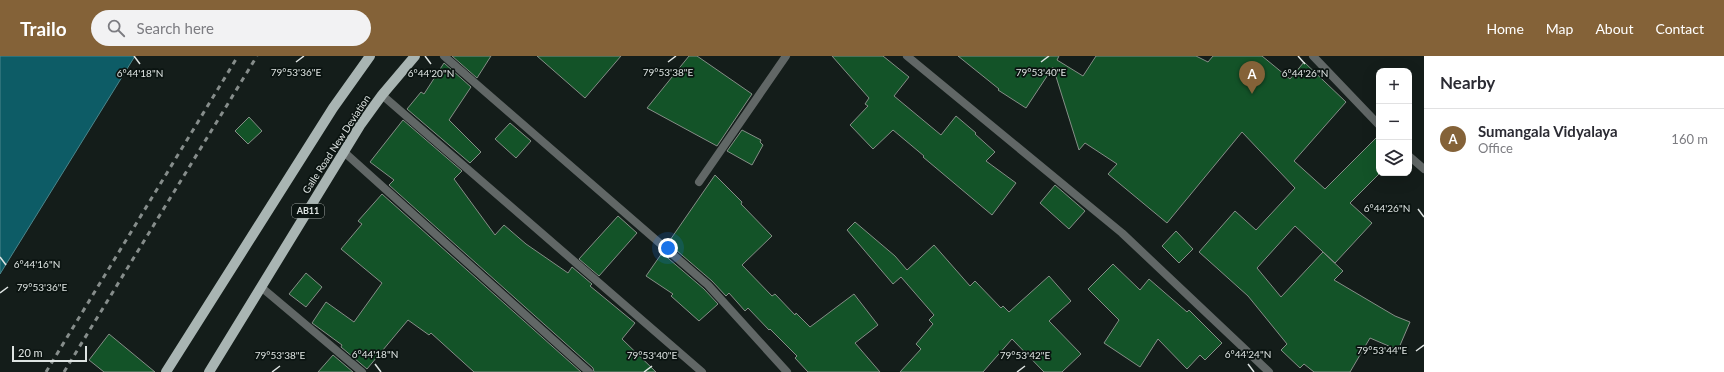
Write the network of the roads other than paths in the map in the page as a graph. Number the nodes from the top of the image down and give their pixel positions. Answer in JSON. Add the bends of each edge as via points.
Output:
{"nodes":[{"id":1,"x":370,"y":56,"type":"edge"},
{"id":2,"x":416,"y":56,"type":"edge"},
{"id":3,"x":444,"y":56,"type":"edge"},
{"id":4,"x":786,"y":56,"type":"edge"},
{"id":5,"x":907,"y":56,"type":"edge"},
{"id":6,"x":1313,"y":56,"type":"edge"},
{"id":7,"x":382,"y":95,"type":"junction"},
{"id":8,"x":1376,"y":122,"type":"edge"},
{"id":9,"x":344,"y":152,"type":"junction"},
{"id":10,"x":1412,"y":159,"type":"edge"},
{"id":11,"x":1424,"y":169,"type":"edge"},
{"id":12,"x":699,"y":182,"type":"dead end"},
{"id":13,"x":261,"y":287,"type":"junction"},
{"id":14,"x":166,"y":372,"type":"edge"},
{"id":15,"x":209,"y":372,"type":"edge"},
{"id":16,"x":362,"y":372,"type":"edge"},
{"id":17,"x":589,"y":372,"type":"edge"},
{"id":18,"x":702,"y":372,"type":"edge"},
{"id":19,"x":787,"y":372,"type":"edge"},
{"id":20,"x":1269,"y":372,"type":"edge"}],
"edges":[{"from":1,"to":14,"type":"main road","name":"Galle Road New Deviation","via":[[334,108]]},
{"from":2,"to":7,"type":"main road","name":"Galle Road New Deviation","number":"AB11"},
{"from":3,"to":19,"type":"street","via":[[708,285]]},
{"from":4,"to":12,"type":"street"},
{"from":5,"to":20,"type":"street","via":[[1122,233]]},
{"from":6,"to":8,"type":"street"},
{"from":7,"to":9,"type":"main road","name":"Galle Road New Deviation","number":"AB11"},
{"from":7,"to":18,"type":"street"},
{"from":9,"to":13,"type":"main road","name":"Galle Road New Deviation","number":"AB11"},
{"from":9,"to":17,"type":"street"},
{"from":10,"to":11,"type":"street"},
{"from":13,"to":15,"type":"main road","name":"Galle Road New Deviation","number":"AB11"},
{"from":13,"to":16,"type":"street"}]}
